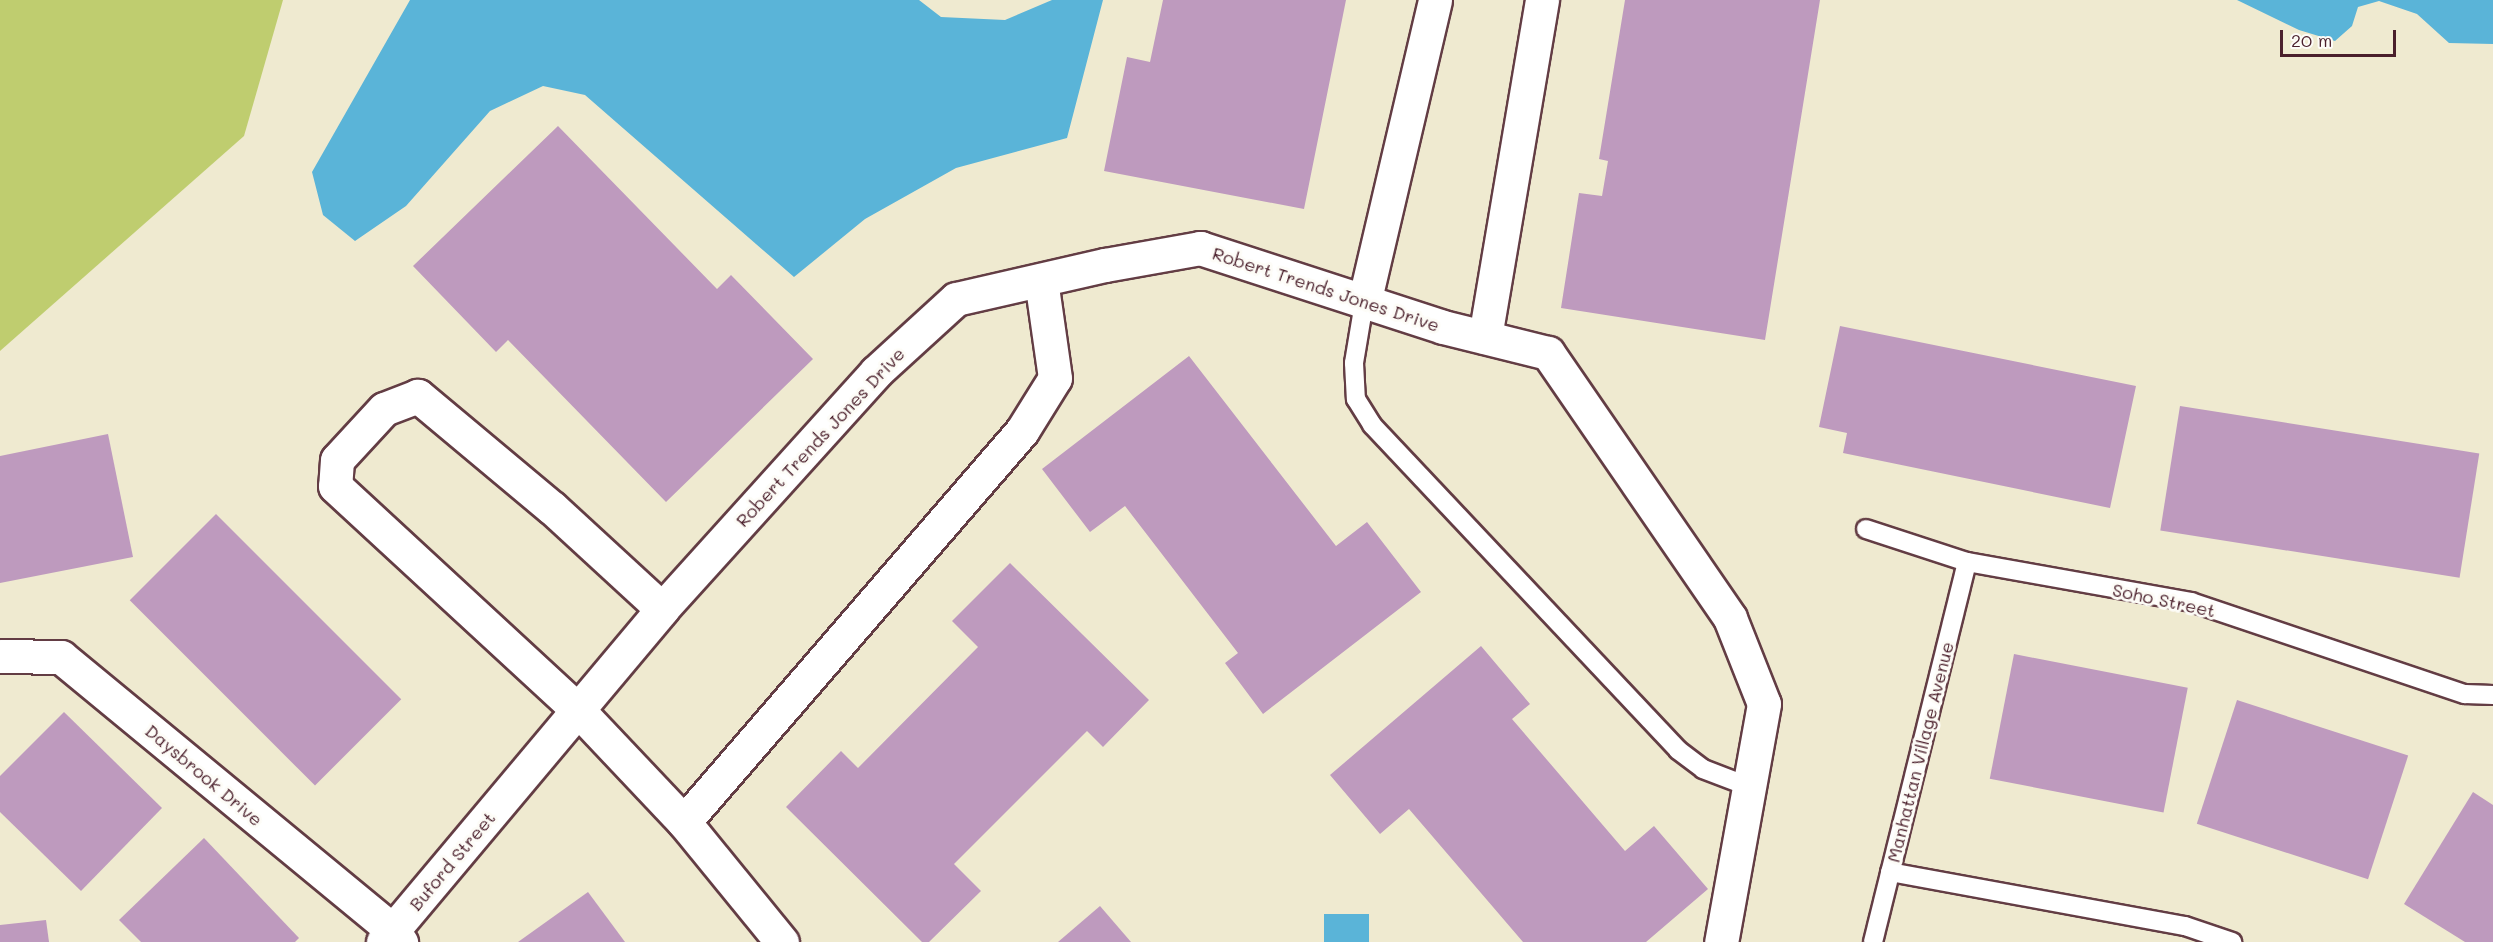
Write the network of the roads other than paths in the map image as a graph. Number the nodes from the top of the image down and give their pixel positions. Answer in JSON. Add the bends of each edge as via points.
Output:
{"nodes":[{"id":1,"x":1435,"y":0,"type":"edge"},
{"id":2,"x":1542,"y":0,"type":"edge"},
{"id":3,"x":1041,"y":280,"type":"junction"},
{"id":4,"x":1364,"y":303,"type":"junction"},
{"id":5,"x":1485,"y":338,"type":"junction"},
{"id":6,"x":1866,"y":529,"type":"dead end"},
{"id":7,"x":1967,"y":562,"type":"junction"},
{"id":8,"x":662,"y":609,"type":"junction"},
{"id":9,"x":0,"y":656,"type":"edge"},
{"id":10,"x":2493,"y":695,"type":"edge"},
{"id":11,"x":577,"y":710,"type":"junction"},
{"id":12,"x":521,"y":779,"type":"joint"},
{"id":13,"x":1750,"y":786,"type":"junction"},
{"id":14,"x":684,"y":822,"type":"junction"},
{"id":15,"x":1890,"y":872,"type":"junction"},
{"id":16,"x":392,"y":938,"type":"edge"},
{"id":17,"x":782,"y":942,"type":"edge"},
{"id":18,"x":1721,"y":942,"type":"edge"},
{"id":19,"x":1873,"y":942,"type":"edge"},
{"id":20,"x":2232,"y":942,"type":"edge"}],
"edges":[{"from":1,"to":4,"type":"street"},
{"from":2,"to":5,"type":"street"},
{"from":3,"to":4,"type":"street","name":"Robert Trends Jones Drive","via":[[1200,248]]},
{"from":3,"to":8,"type":"street","name":"Robert Trends Jones Drive","via":[[956,299],[876,372]]},
{"from":3,"to":14,"type":"street","via":[[1055,378],[1022,431]]},
{"from":4,"to":5,"type":"street","name":"Robert Trends Jones Drive"},
{"from":4,"to":13,"type":"lane","via":[[1354,363],[1356,399],[1372,425],[1678,750],[1703,769]]},
{"from":5,"to":13,"type":"street","name":"Robert Trends Jones Drive","via":[[1548,353],[1730,618],[1764,704]]},
{"from":6,"to":7,"type":"lane","name":"Soho Street"},
{"from":7,"to":10,"type":"lane","name":"Soho Street","via":[[2191,602],[2465,694]]},
{"from":7,"to":15,"type":"lane","name":"Manhattan Village Avenue"},
{"from":8,"to":11,"type":"street","name":"Robert Trends Jones Drive"},
{"from":8,"to":11,"type":"street","via":[[552,508],[418,396],[384,409],[337,460],[335,486]]},
{"from":9,"to":16,"type":"street","name":"Daysbrook Drive","via":[[62,657]]},
{"from":11,"to":12,"type":"street","name":"Robert Trends Jones Drive"},
{"from":11,"to":14,"type":"street"},
{"from":12,"to":16,"type":"street","name":"Buford Street"},
{"from":13,"to":18,"type":"street","name":"Robert Trends Jones Drive"},
{"from":14,"to":17,"type":"street"},
{"from":15,"to":19,"type":"lane","name":"Manhattan Village Avenue"},
{"from":15,"to":20,"type":"lane","via":[[2185,926]]}]}
